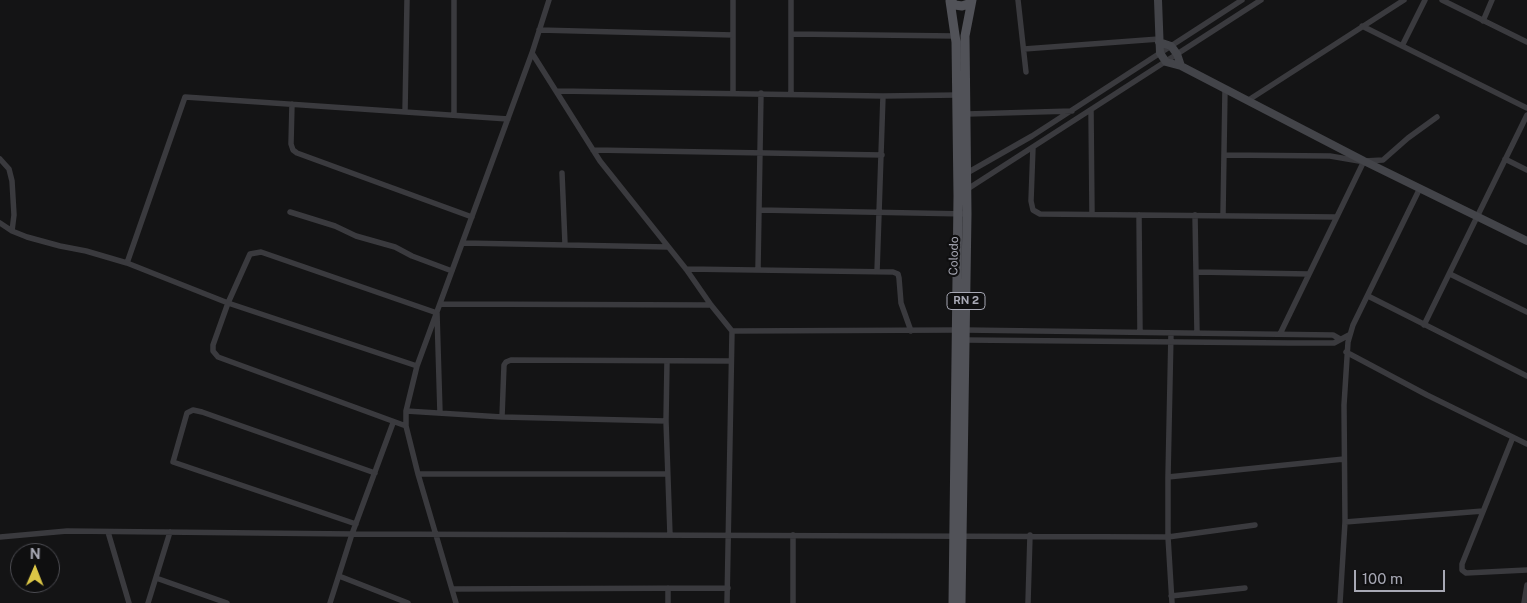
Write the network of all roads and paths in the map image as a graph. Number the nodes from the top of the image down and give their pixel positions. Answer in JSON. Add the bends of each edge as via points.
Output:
{"nodes":[{"id":1,"x":407,"y":0,"type":"edge"},
{"id":2,"x":454,"y":0,"type":"edge"},
{"id":3,"x":549,"y":0,"type":"edge"},
{"id":4,"x":734,"y":0,"type":"edge"},
{"id":5,"x":791,"y":0,"type":"edge"},
{"id":6,"x":950,"y":0,"type":"edge"},
{"id":7,"x":972,"y":0,"type":"edge"},
{"id":8,"x":1018,"y":0,"type":"edge"},
{"id":9,"x":1158,"y":0,"type":"edge"},
{"id":10,"x":1242,"y":0,"type":"edge"},
{"id":11,"x":1261,"y":0,"type":"edge"},
{"id":12,"x":1404,"y":0,"type":"edge"},
{"id":13,"x":1425,"y":0,"type":"edge"},
{"id":14,"x":1442,"y":0,"type":"edge"},
{"id":15,"x":1492,"y":0,"type":"edge"},
{"id":16,"x":1482,"y":21,"type":"junction"},
{"id":17,"x":1362,"y":26,"type":"junction"},
{"id":18,"x":539,"y":30,"type":"junction"},
{"id":19,"x":792,"y":34,"type":"junction"},
{"id":20,"x":733,"y":35,"type":"junction"},
{"id":21,"x":955,"y":36,"type":"junction"},
{"id":22,"x":1159,"y":40,"type":"junction"},
{"id":23,"x":1527,"y":42,"type":"edge"},
{"id":24,"x":1171,"y":46,"type":"junction"},
{"id":25,"x":1402,"y":46,"type":"junction"},
{"id":26,"x":1024,"y":49,"type":"junction"},
{"id":27,"x":532,"y":53,"type":"junction"},
{"id":28,"x":1160,"y":53,"type":"junction"},
{"id":29,"x":1177,"y":54,"type":"junction"},
{"id":30,"x":1166,"y":62,"type":"junction"},
{"id":31,"x":1181,"y":66,"type":"junction"},
{"id":32,"x":1026,"y":72,"type":"dead end"},
{"id":33,"x":1224,"y":89,"type":"junction"},
{"id":34,"x":557,"y":91,"type":"junction"},
{"id":35,"x":733,"y":92,"type":"junction"},
{"id":36,"x":761,"y":93,"type":"junction"},
{"id":37,"x":791,"y":93,"type":"junction"},
{"id":38,"x":961,"y":95,"type":"junction"},
{"id":39,"x":883,"y":96,"type":"junction"},
{"id":40,"x":1248,"y":101,"type":"junction"},
{"id":41,"x":292,"y":104,"type":"junction"},
{"id":42,"x":1527,"y":108,"type":"edge"},
{"id":43,"x":1091,"y":110,"type":"junction"},
{"id":44,"x":1072,"y":111,"type":"junction"},
{"id":45,"x":405,"y":112,"type":"junction"},
{"id":46,"x":967,"y":114,"type":"junction"},
{"id":47,"x":1527,"y":115,"type":"edge"},
{"id":48,"x":454,"y":116,"type":"junction"},
{"id":49,"x":1437,"y":117,"type":"dead end"},
{"id":50,"x":508,"y":119,"type":"junction"},
{"id":51,"x":1032,"y":148,"type":"junction"},
{"id":52,"x":593,"y":150,"type":"junction"},
{"id":53,"x":760,"y":152,"type":"junction"},
{"id":54,"x":882,"y":154,"type":"junction"},
{"id":55,"x":1224,"y":155,"type":"junction"},
{"id":56,"x":0,"y":159,"type":"edge"},
{"id":57,"x":1505,"y":159,"type":"junction"},
{"id":58,"x":1364,"y":161,"type":"junction"},
{"id":59,"x":1527,"y":170,"type":"edge"},
{"id":60,"x":562,"y":173,"type":"dead end"},
{"id":61,"x":966,"y":173,"type":"junction"},
{"id":62,"x":1420,"y":188,"type":"junction"},
{"id":63,"x":966,"y":190,"type":"junction"},
{"id":64,"x":759,"y":210,"type":"junction"},
{"id":65,"x":290,"y":212,"type":"dead end"},
{"id":66,"x":879,"y":212,"type":"junction"},
{"id":67,"x":957,"y":214,"type":"junction"},
{"id":68,"x":967,"y":214,"type":"junction"},
{"id":69,"x":1092,"y":214,"type":"junction"},
{"id":70,"x":1223,"y":214,"type":"junction"},
{"id":71,"x":1139,"y":215,"type":"junction"},
{"id":72,"x":1195,"y":215,"type":"junction"},
{"id":73,"x":472,"y":217,"type":"junction"},
{"id":74,"x":1336,"y":217,"type":"junction"},
{"id":75,"x":1477,"y":217,"type":"junction"},
{"id":76,"x":0,"y":223,"type":"edge"},
{"id":77,"x":12,"y":231,"type":"junction"},
{"id":78,"x":1527,"y":241,"type":"edge"},
{"id":79,"x":463,"y":242,"type":"junction"},
{"id":80,"x":565,"y":244,"type":"junction"},
{"id":81,"x":668,"y":247,"type":"junction"},
{"id":82,"x":127,"y":263,"type":"junction"},
{"id":83,"x":686,"y":269,"type":"junction"},
{"id":84,"x":758,"y":269,"type":"junction"},
{"id":85,"x":452,"y":271,"type":"junction"},
{"id":86,"x":877,"y":272,"type":"junction"},
{"id":87,"x":1196,"y":272,"type":"junction"},
{"id":88,"x":1309,"y":274,"type":"junction"},
{"id":89,"x":1450,"y":274,"type":"junction"},
{"id":90,"x":1368,"y":296,"type":"junction"},
{"id":91,"x":228,"y":303,"type":"junction"},
{"id":92,"x":440,"y":304,"type":"junction"},
{"id":93,"x":711,"y":305,"type":"junction"},
{"id":94,"x":1527,"y":312,"type":"edge"},
{"id":95,"x":437,"y":313,"type":"junction"},
{"id":96,"x":1424,"y":325,"type":"junction"},
{"id":97,"x":961,"y":330,"type":"junction"},
{"id":98,"x":732,"y":331,"type":"junction"},
{"id":99,"x":911,"y":331,"type":"junction"},
{"id":100,"x":1140,"y":332,"type":"junction"},
{"id":101,"x":1171,"y":332,"type":"junction"},
{"id":102,"x":1197,"y":333,"type":"junction"},
{"id":103,"x":1280,"y":334,"type":"junction"},
{"id":104,"x":1349,"y":335,"type":"junction"},
{"id":105,"x":1340,"y":338,"type":"junction"},
{"id":106,"x":965,"y":340,"type":"junction"},
{"id":107,"x":1171,"y":342,"type":"junction"},
{"id":108,"x":1346,"y":352,"type":"junction"},
{"id":109,"x":667,"y":361,"type":"junction"},
{"id":110,"x":731,"y":361,"type":"junction"},
{"id":111,"x":417,"y":366,"type":"junction"},
{"id":112,"x":1527,"y":376,"type":"edge"},
{"id":113,"x":406,"y":411,"type":"junction"},
{"id":114,"x":440,"y":413,"type":"junction"},
{"id":115,"x":502,"y":417,"type":"junction"},
{"id":116,"x":666,"y":421,"type":"junction"},
{"id":117,"x":393,"y":423,"type":"junction"},
{"id":118,"x":406,"y":426,"type":"junction"},
{"id":119,"x":1513,"y":437,"type":"junction"},
{"id":120,"x":1527,"y":444,"type":"edge"},
{"id":121,"x":1344,"y":459,"type":"junction"},
{"id":122,"x":375,"y":473,"type":"junction"},
{"id":123,"x":418,"y":474,"type":"junction"},
{"id":124,"x":667,"y":474,"type":"junction"},
{"id":125,"x":1168,"y":477,"type":"junction"},
{"id":126,"x":1483,"y":511,"type":"junction"},
{"id":127,"x":1345,"y":522,"type":"junction"},
{"id":128,"x":356,"y":524,"type":"junction"},
{"id":129,"x":1255,"y":525,"type":"dead end"},
{"id":130,"x":108,"y":532,"type":"junction"},
{"id":131,"x":170,"y":532,"type":"junction"},
{"id":132,"x":352,"y":534,"type":"junction"},
{"id":133,"x":435,"y":534,"type":"junction"},
{"id":134,"x":670,"y":535,"type":"junction"},
{"id":135,"x":729,"y":535,"type":"junction"},
{"id":136,"x":793,"y":535,"type":"junction"},
{"id":137,"x":958,"y":535,"type":"junction"},
{"id":138,"x":1030,"y":535,"type":"junction"},
{"id":139,"x":0,"y":537,"type":"edge"},
{"id":140,"x":1168,"y":537,"type":"junction"},
{"id":141,"x":1527,"y":570,"type":"edge"},
{"id":142,"x":339,"y":576,"type":"junction"},
{"id":143,"x":156,"y":578,"type":"junction"},
{"id":144,"x":1527,"y":584,"type":"edge"},
{"id":145,"x":668,"y":588,"type":"junction"},
{"id":146,"x":728,"y":588,"type":"junction"},
{"id":147,"x":1245,"y":588,"type":"dead end"},
{"id":148,"x":452,"y":589,"type":"junction"},
{"id":149,"x":1171,"y":596,"type":"junction"},
{"id":150,"x":129,"y":603,"type":"edge"},
{"id":151,"x":148,"y":603,"type":"edge"},
{"id":152,"x":227,"y":603,"type":"edge"},
{"id":153,"x":330,"y":603,"type":"edge"},
{"id":154,"x":408,"y":603,"type":"edge"},
{"id":155,"x":456,"y":603,"type":"edge"},
{"id":156,"x":668,"y":603,"type":"edge"},
{"id":157,"x":727,"y":603,"type":"edge"},
{"id":158,"x":793,"y":603,"type":"edge"},
{"id":159,"x":953,"y":603,"type":"edge"},
{"id":160,"x":962,"y":603,"type":"edge"},
{"id":161,"x":1028,"y":603,"type":"edge"},
{"id":162,"x":1172,"y":603,"type":"edge"},
{"id":163,"x":1340,"y":603,"type":"edge"},
{"id":164,"x":1524,"y":603,"type":"edge"}],
"edges":[{"from":1,"to":45,"type":"street"},
{"from":2,"to":48,"type":"street"},
{"from":3,"to":18,"type":"street"},
{"from":4,"to":20,"type":"street"},
{"from":5,"to":19,"type":"street"},
{"from":6,"to":7,"type":"main road","via":[[962,6]]},
{"from":6,"to":21,"type":"main road","name":"Colodo","number":"RN 2"},
{"from":7,"to":38,"type":"main road","name":"Colodo","number":"RN 2","via":[[965,36]]},
{"from":8,"to":26,"type":"street"},
{"from":9,"to":22,"type":"street"},
{"from":10,"to":24,"type":"street"},
{"from":11,"to":29,"type":"street"},
{"from":12,"to":17,"type":"street"},
{"from":13,"to":25,"type":"street"},
{"from":14,"to":16,"type":"street"},
{"from":15,"to":16,"type":"street"},
{"from":16,"to":23,"type":"street"},
{"from":17,"to":25,"type":"street"},
{"from":17,"to":40,"type":"street"},
{"from":18,"to":20,"type":"street"},
{"from":18,"to":27,"type":"street"},
{"from":19,"to":21,"type":"street"},
{"from":19,"to":37,"type":"street"},
{"from":20,"to":35,"type":"street"},
{"from":21,"to":38,"type":"main road","name":"Colodo","number":"RN 2"},
{"from":22,"to":24,"type":"street"},
{"from":22,"to":26,"type":"street"},
{"from":22,"to":28,"type":"street"},
{"from":24,"to":28,"type":"street"},
{"from":24,"to":29,"type":"street"},
{"from":25,"to":42,"type":"street"},
{"from":26,"to":32,"type":"street"},
{"from":27,"to":34,"type":"street"},
{"from":27,"to":50,"type":"street"},
{"from":28,"to":30,"type":"street"},
{"from":28,"to":44,"type":"street"},
{"from":29,"to":30,"type":"street"},
{"from":29,"to":31,"type":"street"},
{"from":30,"to":31,"type":"street"},
{"from":30,"to":43,"type":"street"},
{"from":31,"to":33,"type":"street"},
{"from":33,"to":40,"type":"street"},
{"from":33,"to":55,"type":"street"},
{"from":34,"to":35,"type":"street"},
{"from":34,"to":52,"type":"street"},
{"from":35,"to":36,"type":"street"},
{"from":36,"to":37,"type":"street"},
{"from":36,"to":53,"type":"street"},
{"from":37,"to":39,"type":"street"},
{"from":38,"to":39,"type":"street"},
{"from":38,"to":46,"type":"main road","name":"Colodo","number":"RN 2"},
{"from":38,"to":67,"type":"main road","name":"Colodo","number":"RN 2"},
{"from":39,"to":54,"type":"street"},
{"from":40,"to":58,"type":"street"},
{"from":41,"to":45,"type":"street"},
{"from":41,"to":73,"type":"street","via":[[293,150]]},
{"from":41,"to":82,"type":"street","via":[[185,97]]},
{"from":43,"to":51,"type":"street"},
{"from":43,"to":69,"type":"street"},
{"from":44,"to":46,"type":"street"},
{"from":44,"to":61,"type":"street"},
{"from":45,"to":48,"type":"street"},
{"from":46,"to":61,"type":"main road","name":"Colodo","number":"RN 2"},
{"from":47,"to":57,"type":"street"},
{"from":48,"to":50,"type":"street"},
{"from":49,"to":58,"type":"street","via":[[1384,160]]},
{"from":50,"to":73,"type":"street"},
{"from":51,"to":63,"type":"street"},
{"from":51,"to":69,"type":"street","via":[[1033,210],[1040,214]]},
{"from":52,"to":53,"type":"street"},
{"from":52,"to":81,"type":"street"},
{"from":53,"to":54,"type":"street"},
{"from":53,"to":64,"type":"street"},
{"from":54,"to":66,"type":"street"},
{"from":55,"to":58,"type":"street","via":[[1330,156]]},
{"from":55,"to":70,"type":"street"},
{"from":56,"to":77,"type":"street","via":[[9,169],[12,181]]},
{"from":57,"to":59,"type":"street"},
{"from":57,"to":75,"type":"street"},
{"from":58,"to":62,"type":"street"},
{"from":58,"to":74,"type":"street"},
{"from":60,"to":80,"type":"street"},
{"from":61,"to":63,"type":"main road","name":"Colodo","number":"RN 2"},
{"from":62,"to":75,"type":"street"},
{"from":62,"to":90,"type":"street"},
{"from":63,"to":68,"type":"main road","name":"Colodo","number":"RN 2"},
{"from":64,"to":66,"type":"street"},
{"from":64,"to":84,"type":"street"},
{"from":65,"to":85,"type":"street","via":[[356,236],[395,246]]},
{"from":66,"to":67,"type":"street"},
{"from":66,"to":86,"type":"street"},
{"from":67,"to":68,"type":"street"},
{"from":67,"to":97,"type":"main road","name":"Colodo","number":"RN 2"},
{"from":68,"to":97,"type":"main road","name":"Colodo","number":"RN 2"},
{"from":69,"to":71,"type":"street"},
{"from":70,"to":72,"type":"street"},
{"from":70,"to":74,"type":"street"},
{"from":71,"to":72,"type":"street"},
{"from":71,"to":100,"type":"street"},
{"from":72,"to":87,"type":"street"},
{"from":73,"to":79,"type":"street"},
{"from":74,"to":88,"type":"street"},
{"from":75,"to":78,"type":"street"},
{"from":75,"to":89,"type":"street"},
{"from":76,"to":77,"type":"street"},
{"from":77,"to":82,"type":"street"},
{"from":79,"to":80,"type":"street"},
{"from":79,"to":85,"type":"street"},
{"from":80,"to":81,"type":"street"},
{"from":81,"to":83,"type":"street"},
{"from":82,"to":91,"type":"street"},
{"from":83,"to":84,"type":"street"},
{"from":83,"to":93,"type":"street"},
{"from":84,"to":86,"type":"street"},
{"from":85,"to":92,"type":"street"},
{"from":86,"to":99,"type":"street","via":[[898,274],[902,310]]},
{"from":87,"to":88,"type":"street"},
{"from":87,"to":102,"type":"street"},
{"from":88,"to":103,"type":"street"},
{"from":89,"to":94,"type":"street"},
{"from":89,"to":96,"type":"street"},
{"from":90,"to":96,"type":"street"},
{"from":90,"to":104,"type":"street"},
{"from":91,"to":95,"type":"street","via":[[250,254],[262,252]]},
{"from":91,"to":111,"type":"street"},
{"from":91,"to":117,"type":"street","via":[[213,345],[218,357]]},
{"from":92,"to":93,"type":"street"},
{"from":92,"to":95,"type":"street"},
{"from":93,"to":98,"type":"street"},
{"from":95,"to":111,"type":"street"},
{"from":95,"to":114,"type":"street"},
{"from":96,"to":112,"type":"street"},
{"from":97,"to":99,"type":"street"},
{"from":97,"to":100,"type":"street"},
{"from":97,"to":106,"type":"main road","name":"Colodo","number":"RN 2"},
{"from":97,"to":137,"type":"main road","name":"Colodo","number":"RN 2"},
{"from":98,"to":99,"type":"street"},
{"from":98,"to":110,"type":"street"},
{"from":100,"to":101,"type":"street"},
{"from":101,"to":102,"type":"street"},
{"from":101,"to":107,"type":"street"},
{"from":102,"to":103,"type":"street"},
{"from":103,"to":105,"type":"street","via":[[1333,335]]},
{"from":104,"to":105,"type":"street"},
{"from":104,"to":108,"type":"street"},
{"from":105,"to":107,"type":"street","via":[[1334,343]]},
{"from":106,"to":107,"type":"street"},
{"from":106,"to":137,"type":"main road","name":"Colodo","number":"RN 2"},
{"from":107,"to":125,"type":"street"},
{"from":108,"to":119,"type":"street"},
{"from":108,"to":121,"type":"street"},
{"from":109,"to":110,"type":"street"},
{"from":109,"to":115,"type":"street","via":[[511,360],[504,365]]},
{"from":109,"to":116,"type":"street"},
{"from":110,"to":135,"type":"street"},
{"from":111,"to":113,"type":"street"},
{"from":113,"to":114,"type":"street"},
{"from":113,"to":118,"type":"street"},
{"from":114,"to":115,"type":"street"},
{"from":115,"to":116,"type":"street"},
{"from":116,"to":124,"type":"street"},
{"from":117,"to":118,"type":"street"},
{"from":117,"to":122,"type":"street"},
{"from":118,"to":123,"type":"street"},
{"from":119,"to":120,"type":"street"},
{"from":119,"to":126,"type":"street"},
{"from":121,"to":125,"type":"street"},
{"from":121,"to":127,"type":"street"},
{"from":122,"to":128,"type":"street"},
{"from":122,"to":128,"type":"street","via":[[202,412],[193,410],[187,413],[173,462]]},
{"from":123,"to":124,"type":"street"},
{"from":123,"to":133,"type":"street"},
{"from":124,"to":134,"type":"street"},
{"from":125,"to":140,"type":"street"},
{"from":126,"to":127,"type":"street"},
{"from":126,"to":141,"type":"street","via":[[1462,570],[1466,573]]},
{"from":127,"to":163,"type":"street"},
{"from":128,"to":132,"type":"street"},
{"from":129,"to":140,"type":"street"},
{"from":130,"to":131,"type":"street"},
{"from":130,"to":139,"type":"street","via":[[67,531]]},
{"from":130,"to":150,"type":"street"},
{"from":131,"to":132,"type":"street"},
{"from":131,"to":143,"type":"street"},
{"from":132,"to":133,"type":"street"},
{"from":132,"to":142,"type":"street"},
{"from":133,"to":134,"type":"street"},
{"from":133,"to":148,"type":"street"},
{"from":134,"to":135,"type":"street"},
{"from":135,"to":136,"type":"street"},
{"from":135,"to":146,"type":"street"},
{"from":136,"to":137,"type":"street"},
{"from":136,"to":158,"type":"street"},
{"from":137,"to":138,"type":"street"},
{"from":137,"to":159,"type":"main road","name":"Colodo","number":"RN 2"},
{"from":137,"to":160,"type":"main road","name":"Colodo","number":"RN 2"},
{"from":138,"to":140,"type":"street"},
{"from":138,"to":161,"type":"street"},
{"from":140,"to":149,"type":"street"},
{"from":142,"to":153,"type":"street"},
{"from":142,"to":154,"type":"street"},
{"from":143,"to":151,"type":"street"},
{"from":143,"to":152,"type":"street"},
{"from":144,"to":164,"type":"street"},
{"from":145,"to":146,"type":"street"},
{"from":145,"to":148,"type":"street"},
{"from":145,"to":156,"type":"street"},
{"from":146,"to":157,"type":"street"},
{"from":147,"to":149,"type":"street"},
{"from":148,"to":155,"type":"street"},
{"from":149,"to":162,"type":"street"}]}
